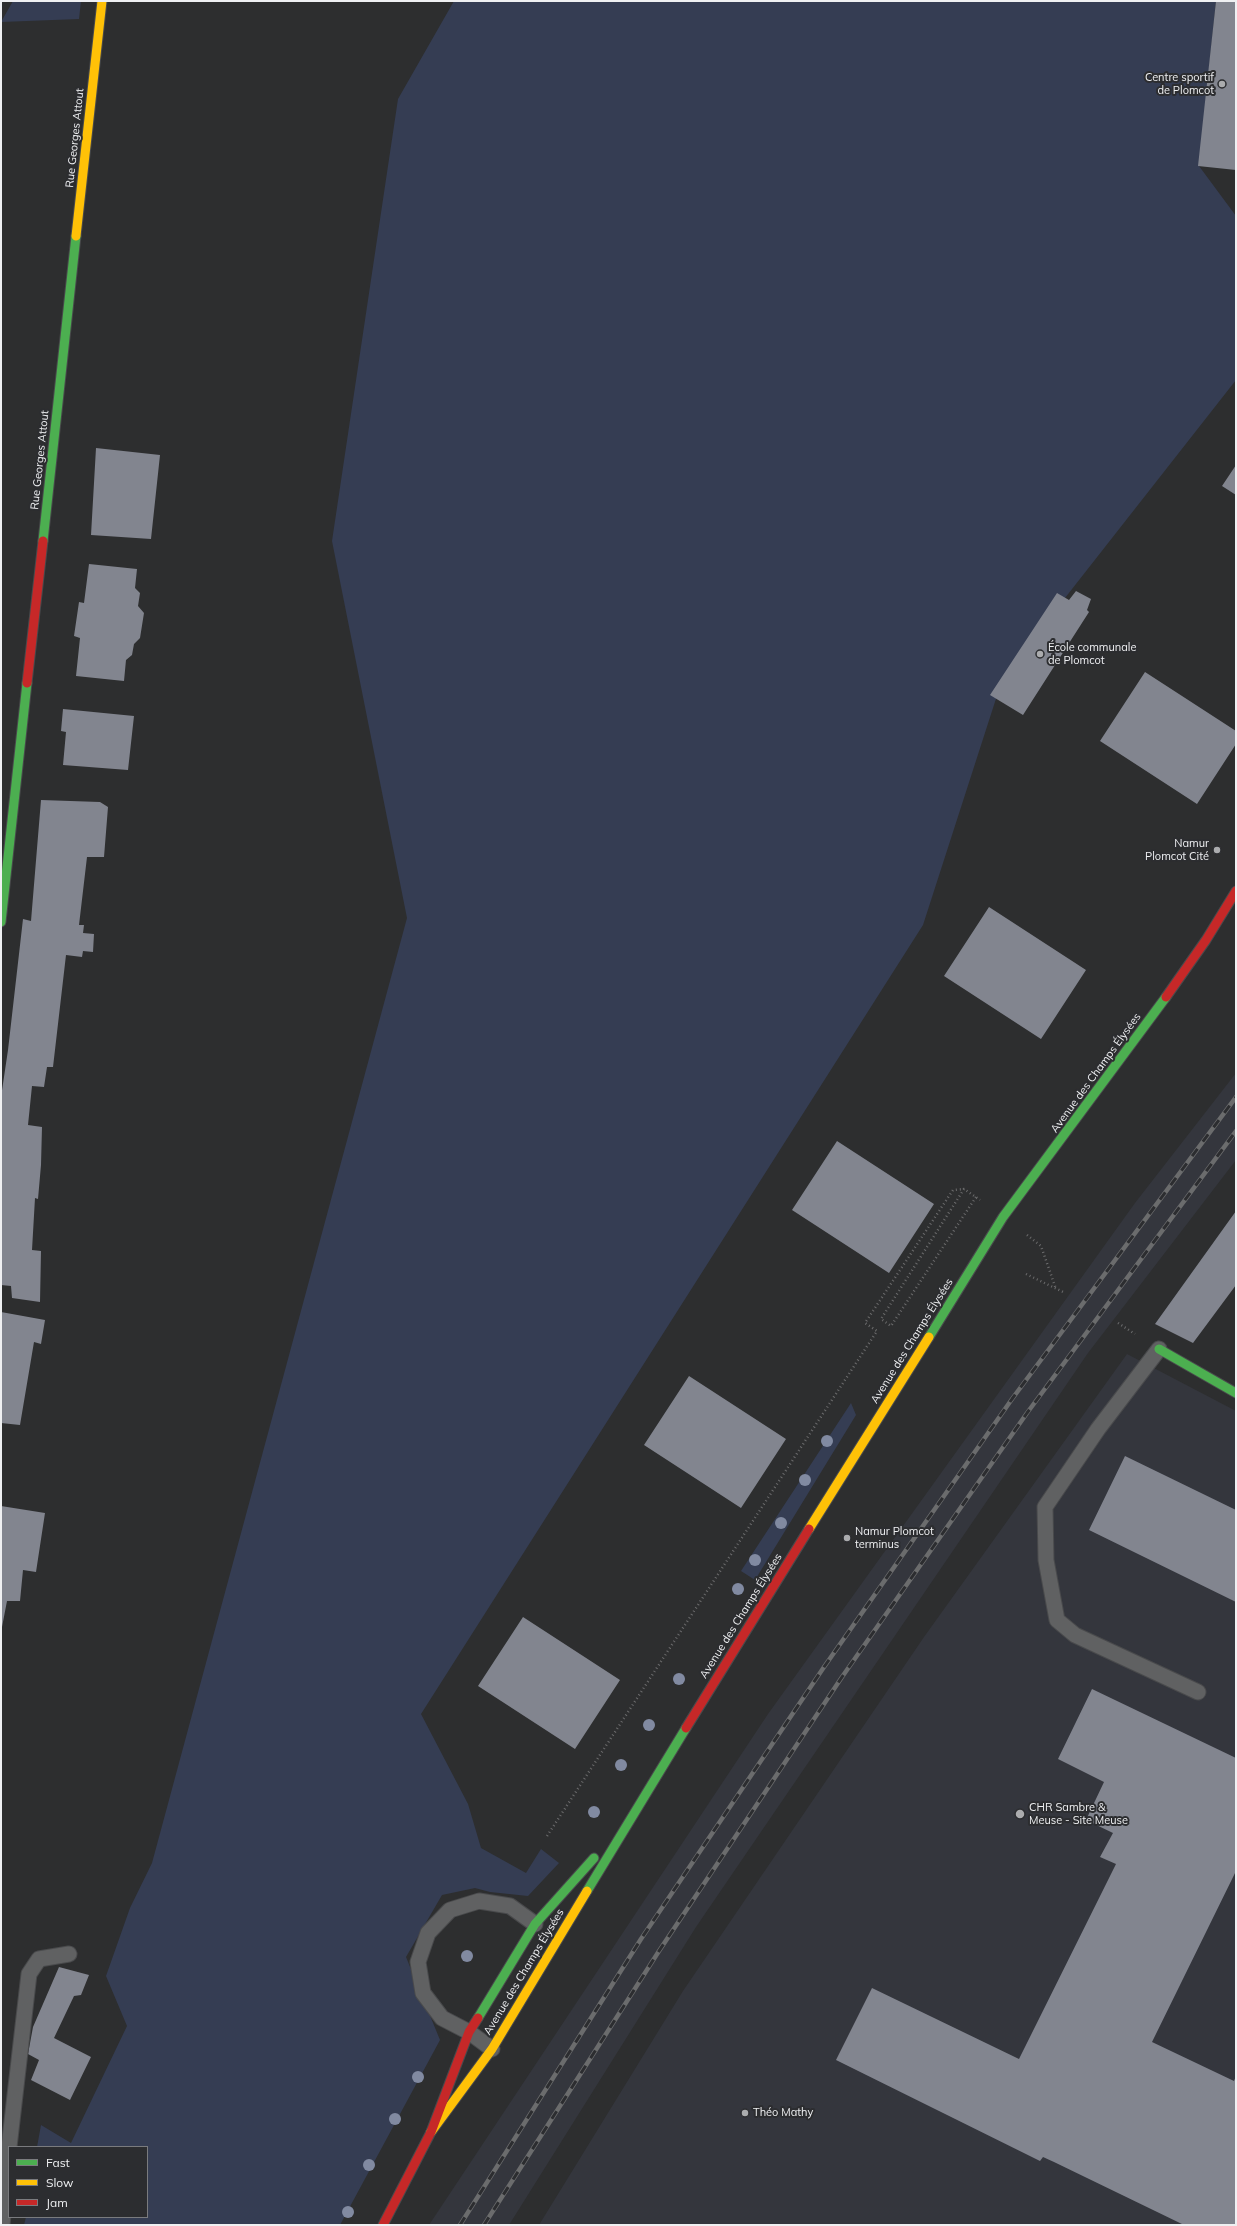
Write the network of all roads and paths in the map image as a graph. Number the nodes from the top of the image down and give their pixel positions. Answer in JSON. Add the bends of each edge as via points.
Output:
{"nodes":[{"id":1,"x":102,"y":1,"type":"edge"},
{"id":2,"x":1236,"y":891,"type":"edge"},
{"id":3,"x":1,"y":922,"type":"edge"},
{"id":4,"x":964,"y":1189,"type":"junction"},
{"id":5,"x":976,"y":1197,"type":"junction"},
{"id":6,"x":1003,"y":1217,"type":"junction"},
{"id":7,"x":1042,"y":1246,"type":"dead end"},
{"id":8,"x":1026,"y":1274,"type":"dead end"},
{"id":9,"x":1056,"y":1289,"type":"junction"},
{"id":10,"x":1063,"y":1292,"type":"dead end"},
{"id":11,"x":1159,"y":1349,"type":"joint"},
{"id":12,"x":1236,"y":1392,"type":"edge"},
{"id":13,"x":1198,"y":1692,"type":"dead end"},
{"id":14,"x":630,"y":1818,"type":"junction"},
{"id":15,"x":547,"y":1836,"type":"dead end"},
{"id":16,"x":535,"y":1924,"type":"junction"},
{"id":17,"x":69,"y":1954,"type":"dead end"},
{"id":18,"x":469,"y":2032,"type":"junction"},
{"id":19,"x":492,"y":2049,"type":"junction"},
{"id":20,"x":431,"y":2132,"type":"junction"},
{"id":21,"x":9,"y":2146,"type":"edge"},
{"id":22,"x":8,"y":2162,"type":"edge"},
{"id":23,"x":2,"y":2225,"type":"edge"},
{"id":24,"x":383,"y":2225,"type":"edge"}],
"edges":[{"from":1,"to":3,"type":"street","name":"Rue Georges Attout"},
{"from":2,"to":6,"type":"street","name":"Avenue des Champs Élysées","via":[[1206,940],[1150,1019]]},
{"from":4,"to":5,"type":"path"},
{"from":4,"to":5,"type":"path","via":[[882,1319],[891,1326]]},
{"from":4,"to":15,"type":"path","via":[[953,1190],[865,1323],[877,1331]]},
{"from":5,"to":6,"type":"path"},
{"from":6,"to":14,"type":"street","name":"Avenue des Champs Élysées"},
{"from":7,"to":9,"type":"path"},
{"from":8,"to":9,"type":"path"},
{"from":9,"to":10,"type":"path"},
{"from":11,"to":12,"type":"street"},
{"from":11,"to":13,"type":"lane","via":[[1098,1429],[1045,1507],[1046,1560],[1057,1620],[1075,1635]]},
{"from":14,"to":16,"type":"street","name":"Avenue des Champs Élysées"},
{"from":14,"to":19,"type":"street","name":"Avenue des Champs Élysées"},
{"from":16,"to":18,"type":"street","name":"Avenue des Champs Élysées"},
{"from":16,"to":18,"type":"lane","via":[[510,1906],[479,1901],[450,1910],[428,1933],[418,1962],[423,1993],[442,2018]]},
{"from":17,"to":21,"type":"lane","via":[[39,1959],[29,1974]]},
{"from":18,"to":19,"type":"lane"},
{"from":18,"to":20,"type":"street","name":"Avenue des Champs Élysées"},
{"from":19,"to":20,"type":"street","name":"Avenue des Champs Élysées"},
{"from":20,"to":24,"type":"street","name":"Avenue des Champs Élysées"},
{"from":22,"to":23,"type":"lane"}]}
